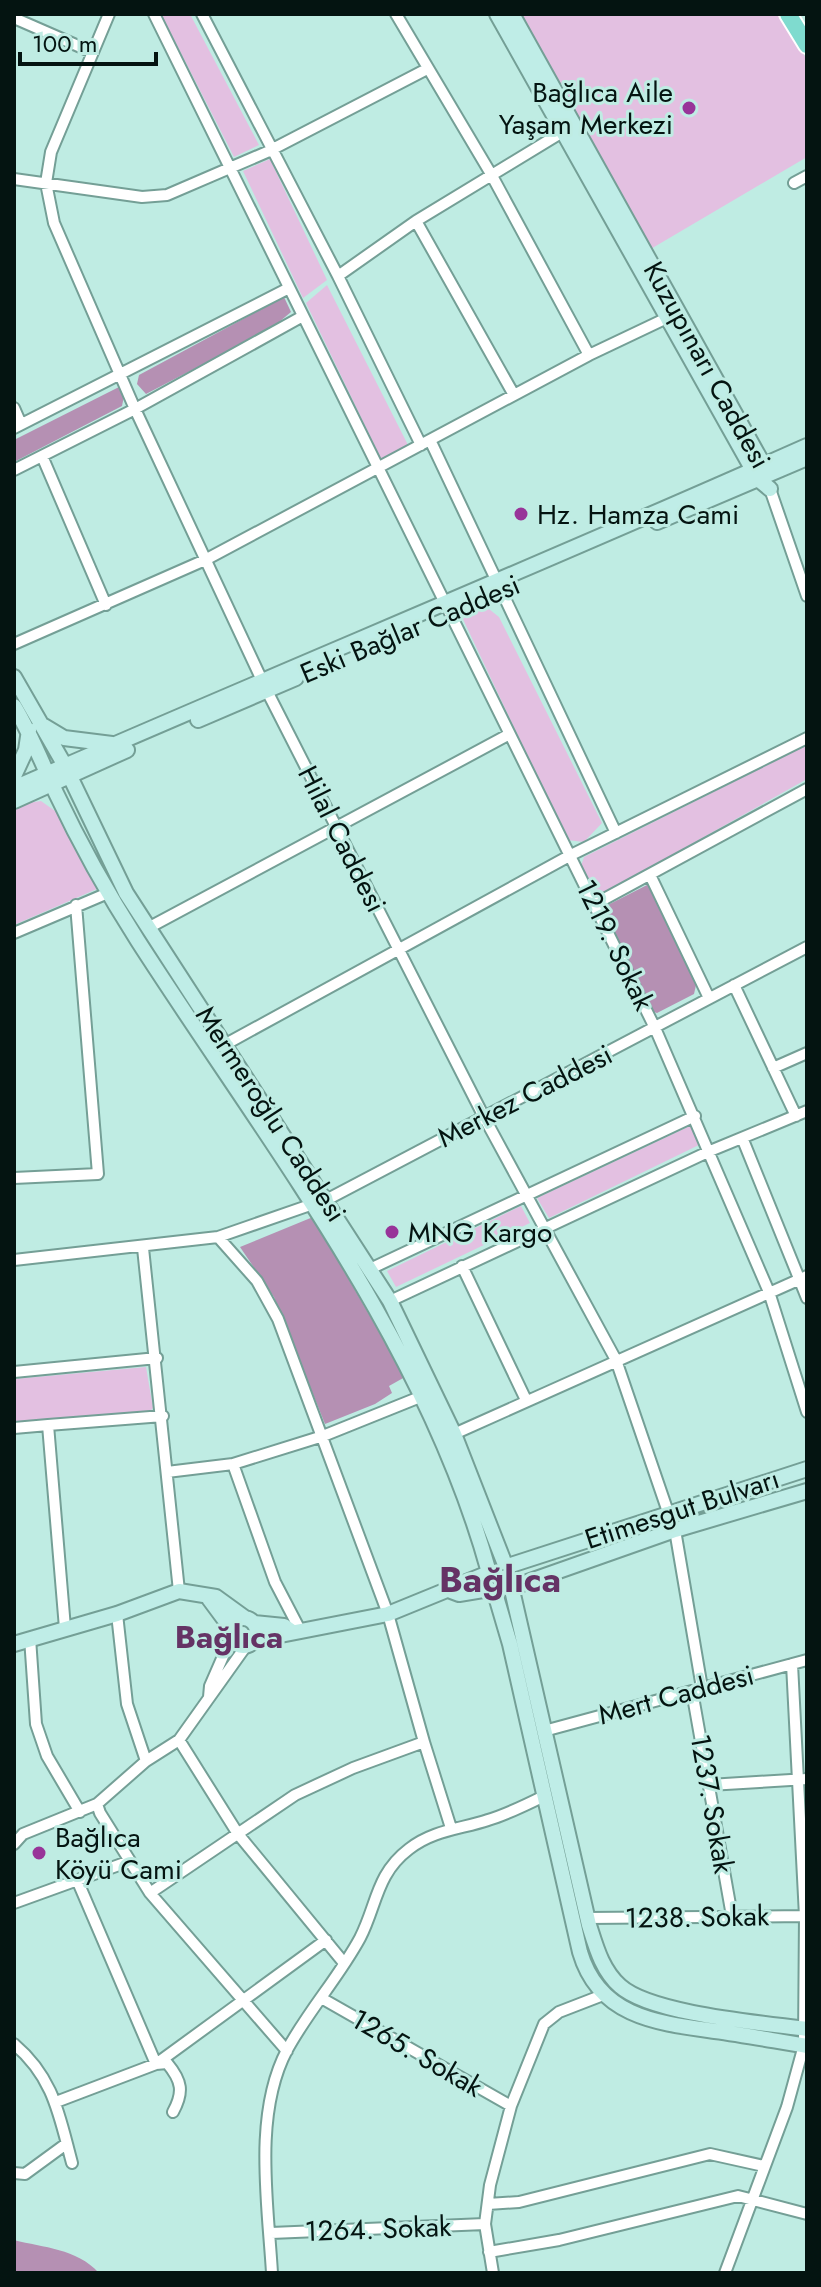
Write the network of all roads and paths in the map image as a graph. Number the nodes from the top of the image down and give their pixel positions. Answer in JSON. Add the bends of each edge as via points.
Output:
{"nodes":[{"id":1,"x":109,"y":14,"type":"edge"},
{"id":2,"x":154,"y":14,"type":"edge"},
{"id":3,"x":202,"y":14,"type":"edge"},
{"id":4,"x":396,"y":14,"type":"edge"},
{"id":5,"x":497,"y":14,"type":"edge"},
{"id":6,"x":512,"y":14,"type":"edge"},
{"id":7,"x":788,"y":14,"type":"edge"},
{"id":8,"x":14,"y":18,"type":"edge"},
{"id":9,"x":807,"y":45,"type":"edge"},
{"id":10,"x":92,"y":52,"type":"junction"},
{"id":11,"x":427,"y":69,"type":"junction"},
{"id":12,"x":568,"y":128,"type":"junction"},
{"id":13,"x":273,"y":149,"type":"junction"},
{"id":14,"x":230,"y":168,"type":"junction"},
{"id":15,"x":491,"y":174,"type":"junction"},
{"id":16,"x":807,"y":176,"type":"edge"},
{"id":17,"x":14,"y":179,"type":"edge"},
{"id":18,"x":46,"y":183,"type":"junction"},
{"id":19,"x":794,"y":183,"type":"dead end"},
{"id":20,"x":416,"y":221,"type":"junction"},
{"id":21,"x":338,"y":276,"type":"junction"},
{"id":22,"x":289,"y":288,"type":"junction"},
{"id":23,"x":303,"y":316,"type":"junction"},
{"id":24,"x":669,"y":317,"type":"junction"},
{"id":25,"x":589,"y":355,"type":"junction"},
{"id":26,"x":120,"y":375,"type":"junction"},
{"id":27,"x":514,"y":395,"type":"junction"},
{"id":28,"x":14,"y":408,"type":"edge"},
{"id":29,"x":135,"y":409,"type":"junction"},
{"id":30,"x":18,"y":426,"type":"edge"},
{"id":31,"x":425,"y":443,"type":"junction"},
{"id":32,"x":807,"y":446,"type":"edge"},
{"id":33,"x":42,"y":456,"type":"junction"},
{"id":34,"x":807,"y":458,"type":"edge"},
{"id":35,"x":378,"y":468,"type":"junction"},
{"id":36,"x":14,"y":470,"type":"edge"},
{"id":37,"x":763,"y":475,"type":"junction"},
{"id":38,"x":205,"y":560,"type":"junction"},
{"id":39,"x":496,"y":586,"type":"junction"},
{"id":40,"x":807,"y":596,"type":"edge"},
{"id":41,"x":106,"y":605,"type":"junction"},
{"id":42,"x":445,"y":608,"type":"junction"},
{"id":43,"x":14,"y":644,"type":"edge"},
{"id":44,"x":14,"y":677,"type":"edge"},
{"id":45,"x":265,"y":687,"type":"junction"},
{"id":46,"x":14,"y":706,"type":"edge"},
{"id":47,"x":35,"y":727,"type":"junction"},
{"id":48,"x":508,"y":735,"type":"junction"},
{"id":49,"x":807,"y":738,"type":"edge"},
{"id":50,"x":116,"y":745,"type":"junction"},
{"id":51,"x":68,"y":771,"type":"junction"},
{"id":52,"x":14,"y":776,"type":"edge"},
{"id":53,"x":50,"y":778,"type":"junction"},
{"id":54,"x":14,"y":788,"type":"edge"},
{"id":55,"x":807,"y":789,"type":"edge"},
{"id":56,"x":14,"y":801,"type":"edge"},
{"id":57,"x":337,"y":829,"type":"junction"},
{"id":58,"x":616,"y":833,"type":"junction"},
{"id":59,"x":571,"y":855,"type":"junction"},
{"id":60,"x":650,"y":875,"type":"junction"},
{"id":61,"x":108,"y":893,"type":"junction"},
{"id":62,"x":595,"y":904,"type":"junction"},
{"id":63,"x":76,"y":905,"type":"junction"},
{"id":64,"x":148,"y":928,"type":"junction"},
{"id":65,"x":14,"y":933,"type":"edge"},
{"id":66,"x":807,"y":947,"type":"edge"},
{"id":67,"x":399,"y":950,"type":"junction"},
{"id":68,"x":734,"y":985,"type":"junction"},
{"id":69,"x":709,"y":998,"type":"junction"},
{"id":70,"x":655,"y":1028,"type":"junction"},
{"id":71,"x":226,"y":1044,"type":"junction"},
{"id":72,"x":807,"y":1053,"type":"edge"},
{"id":73,"x":773,"y":1068,"type":"junction"},
{"id":74,"x":802,"y":1114,"type":"edge"},
{"id":75,"x":695,"y":1116,"type":"junction"},
{"id":76,"x":484,"y":1117,"type":"junction"},
{"id":77,"x":743,"y":1140,"type":"junction"},
{"id":78,"x":710,"y":1151,"type":"junction"},
{"id":79,"x":14,"y":1178,"type":"edge"},
{"id":80,"x":527,"y":1196,"type":"junction"},
{"id":81,"x":320,"y":1202,"type":"junction"},
{"id":82,"x":543,"y":1227,"type":"junction"},
{"id":83,"x":218,"y":1237,"type":"junction"},
{"id":84,"x":143,"y":1248,"type":"junction"},
{"id":85,"x":14,"y":1260,"type":"edge"},
{"id":86,"x":462,"y":1266,"type":"junction"},
{"id":87,"x":372,"y":1268,"type":"junction"},
{"id":88,"x":804,"y":1277,"type":"edge"},
{"id":89,"x":769,"y":1292,"type":"junction"},
{"id":90,"x":807,"y":1298,"type":"edge"},
{"id":91,"x":390,"y":1301,"type":"junction"},
{"id":92,"x":157,"y":1358,"type":"junction"},
{"id":93,"x":616,"y":1360,"type":"junction"},
{"id":94,"x":14,"y":1372,"type":"edge"},
{"id":95,"x":420,"y":1397,"type":"junction"},
{"id":96,"x":526,"y":1400,"type":"junction"},
{"id":97,"x":807,"y":1412,"type":"edge"},
{"id":98,"x":163,"y":1416,"type":"junction"},
{"id":99,"x":48,"y":1425,"type":"junction"},
{"id":100,"x":14,"y":1428,"type":"edge"},
{"id":101,"x":454,"y":1434,"type":"junction"},
{"id":102,"x":323,"y":1436,"type":"junction"},
{"id":103,"x":233,"y":1464,"type":"junction"},
{"id":104,"x":807,"y":1469,"type":"edge"},
{"id":105,"x":167,"y":1472,"type":"junction"},
{"id":106,"x":807,"y":1491,"type":"edge"},
{"id":107,"x":668,"y":1512,"type":"junction"},
{"id":108,"x":675,"y":1530,"type":"junction"},
{"id":109,"x":507,"y":1563,"type":"junction"},
{"id":110,"x":490,"y":1581,"type":"junction"},
{"id":111,"x":514,"y":1588,"type":"junction"},
{"id":112,"x":179,"y":1591,"type":"junction"},
{"id":113,"x":207,"y":1596,"type":"junction"},
{"id":114,"x":117,"y":1614,"type":"junction"},
{"id":115,"x":388,"y":1614,"type":"junction"},
{"id":116,"x":250,"y":1620,"type":"junction"},
{"id":117,"x":65,"y":1628,"type":"junction"},
{"id":118,"x":296,"y":1630,"type":"junction"},
{"id":119,"x":230,"y":1633,"type":"junction"},
{"id":120,"x":30,"y":1638,"type":"junction"},
{"id":121,"x":251,"y":1643,"type":"junction"},
{"id":122,"x":14,"y":1644,"type":"edge"},
{"id":123,"x":807,"y":1660,"type":"edge"},
{"id":124,"x":792,"y":1664,"type":"junction"},
{"id":125,"x":697,"y":1690,"type":"junction"},
{"id":126,"x":209,"y":1697,"type":"junction"},
{"id":127,"x":544,"y":1731,"type":"junction"},
{"id":128,"x":179,"y":1740,"type":"junction"},
{"id":129,"x":424,"y":1742,"type":"junction"},
{"id":130,"x":146,"y":1761,"type":"junction"},
{"id":131,"x":802,"y":1780,"type":"edge"},
{"id":132,"x":709,"y":1785,"type":"junction"},
{"id":133,"x":544,"y":1796,"type":"junction"},
{"id":134,"x":97,"y":1804,"type":"junction"},
{"id":135,"x":80,"y":1812,"type":"junction"},
{"id":136,"x":451,"y":1828,"type":"junction"},
{"id":137,"x":238,"y":1834,"type":"junction"},
{"id":138,"x":14,"y":1844,"type":"edge"},
{"id":139,"x":130,"y":1861,"type":"junction"},
{"id":140,"x":78,"y":1882,"type":"junction"},
{"id":141,"x":150,"y":1893,"type":"junction"},
{"id":142,"x":14,"y":1903,"type":"edge"},
{"id":143,"x":732,"y":1916,"type":"junction"},
{"id":144,"x":806,"y":1916,"type":"edge"},
{"id":145,"x":587,"y":1918,"type":"junction"},
{"id":146,"x":326,"y":1940,"type":"junction"},
{"id":147,"x":344,"y":1963,"type":"junction"},
{"id":148,"x":603,"y":1995,"type":"junction"},
{"id":149,"x":323,"y":1999,"type":"junction"},
{"id":150,"x":242,"y":2002,"type":"junction"},
{"id":151,"x":806,"y":2029,"type":"edge"},
{"id":152,"x":14,"y":2044,"type":"edge"},
{"id":153,"x":806,"y":2046,"type":"edge"},
{"id":154,"x":287,"y":2051,"type":"junction"},
{"id":155,"x":156,"y":2064,"type":"junction"},
{"id":156,"x":56,"y":2102,"type":"junction"},
{"id":157,"x":511,"y":2106,"type":"junction"},
{"id":158,"x":173,"y":2112,"type":"dead end"},
{"id":159,"x":66,"y":2144,"type":"junction"},
{"id":160,"x":72,"y":2163,"type":"dead end"},
{"id":161,"x":764,"y":2166,"type":"junction"},
{"id":162,"x":14,"y":2173,"type":"edge"},
{"id":163,"x":752,"y":2199,"type":"junction"},
{"id":164,"x":488,"y":2204,"type":"junction"},
{"id":165,"x":807,"y":2214,"type":"edge"},
{"id":166,"x":485,"y":2224,"type":"junction"},
{"id":167,"x":271,"y":2233,"type":"junction"},
{"id":168,"x":489,"y":2252,"type":"junction"},
{"id":169,"x":272,"y":2273,"type":"edge"},
{"id":170,"x":493,"y":2273,"type":"edge"},
{"id":171,"x":725,"y":2273,"type":"edge"}],
"edges":[{"from":1,"to":10,"type":"street"},
{"from":2,"to":14,"type":"street","name":"1219. Sokak"},
{"from":3,"to":13,"type":"street"},
{"from":4,"to":11,"type":"street"},
{"from":5,"to":12,"type":"main road","name":"Kuzupınarı Caddesi"},
{"from":6,"to":12,"type":"main road","name":"Kuzupınarı Caddesi"},
{"from":7,"to":9,"type":"main road"},
{"from":8,"to":10,"type":"street"},
{"from":10,"to":18,"type":"street","via":[[55,137]]},
{"from":11,"to":13,"type":"street"},
{"from":11,"to":15,"type":"street"},
{"from":12,"to":15,"type":"street"},
{"from":12,"to":24,"type":"main road","name":"Kuzupınarı Caddesi"},
{"from":12,"to":37,"type":"main road","name":"Kuzupınarı Caddesi"},
{"from":13,"to":14,"type":"street"},
{"from":13,"to":21,"type":"street"},
{"from":14,"to":18,"type":"street","via":[[150,197]]},
{"from":14,"to":22,"type":"street","name":"1219. Sokak"},
{"from":15,"to":20,"type":"street"},
{"from":15,"to":25,"type":"street"},
{"from":16,"to":19,"type":"street"},
{"from":17,"to":18,"type":"street"},
{"from":18,"to":26,"type":"street","name":"Hilal Caddesi","via":[[54,223]]},
{"from":20,"to":21,"type":"street"},
{"from":20,"to":27,"type":"street"},
{"from":21,"to":31,"type":"street"},
{"from":22,"to":23,"type":"street","name":"1219. Sokak"},
{"from":22,"to":26,"type":"street"},
{"from":23,"to":29,"type":"street"},
{"from":23,"to":35,"type":"street","name":"1219. Sokak"},
{"from":24,"to":25,"type":"street"},
{"from":24,"to":37,"type":"main road","name":"Kuzupınarı Caddesi"},
{"from":25,"to":27,"type":"street"},
{"from":26,"to":29,"type":"street","name":"Hilal Caddesi"},
{"from":26,"to":30,"type":"street"},
{"from":27,"to":31,"type":"street"},
{"from":28,"to":30,"type":"street"},
{"from":29,"to":33,"type":"street"},
{"from":29,"to":38,"type":"street","name":"Hilal Caddesi"},
{"from":31,"to":35,"type":"street"},
{"from":31,"to":39,"type":"street"},
{"from":32,"to":37,"type":"main road"},
{"from":33,"to":36,"type":"street"},
{"from":33,"to":41,"type":"street"},
{"from":34,"to":37,"type":"main road","name":"Eski Bağlar Caddesi"},
{"from":35,"to":38,"type":"street"},
{"from":35,"to":42,"type":"street","name":"1219. Sokak"},
{"from":37,"to":39,"type":"main road","name":"Eski Bağlar Caddesi"},
{"from":37,"to":40,"type":"street"},
{"from":38,"to":41,"type":"street"},
{"from":38,"to":45,"type":"street","name":"Hilal Caddesi"},
{"from":39,"to":42,"type":"main road","name":"Eski Bağlar Caddesi"},
{"from":39,"to":58,"type":"street"},
{"from":41,"to":43,"type":"street"},
{"from":42,"to":45,"type":"main road","name":"Eski Bağlar Caddesi"},
{"from":42,"to":48,"type":"street","name":"1219. Sokak"},
{"from":44,"to":47,"type":"main road","name":"Mermeroğlu Caddesi"},
{"from":45,"to":50,"type":"main road"},
{"from":45,"to":51,"type":"main road","name":"Eski Bağlar Caddesi"},
{"from":45,"to":57,"type":"street","name":"Hilal Caddesi"},
{"from":46,"to":47,"type":"main road","name":"Mermeroğlu Caddesi"},
{"from":47,"to":50,"type":"main road","via":[[64,738]]},
{"from":47,"to":51,"type":"main road","name":"Mermeroğlu Caddesi"},
{"from":47,"to":52,"type":"main road"},
{"from":47,"to":53,"type":"main road","name":"Mermeroğlu Caddesi"},
{"from":48,"to":57,"type":"street"},
{"from":48,"to":59,"type":"street","name":"1219. Sokak"},
{"from":49,"to":58,"type":"street"},
{"from":50,"to":51,"type":"main road"},
{"from":51,"to":53,"type":"main road","name":"Eski Bağlar Caddesi"},
{"from":51,"to":64,"type":"main road","name":"Mermeroğlu Caddesi","via":[[106,855]]},
{"from":53,"to":54,"type":"main road","name":"Eski Bağlar Caddesi"},
{"from":53,"to":56,"type":"main road","name":"Eski Bağlar Caddesi"},
{"from":53,"to":61,"type":"main road","name":"Mermeroğlu Caddesi"},
{"from":55,"to":60,"type":"street"},
{"from":57,"to":64,"type":"street"},
{"from":57,"to":67,"type":"street","name":"Hilal Caddesi"},
{"from":58,"to":59,"type":"street"},
{"from":59,"to":62,"type":"street","name":"1219. Sokak"},
{"from":59,"to":67,"type":"street"},
{"from":60,"to":62,"type":"street"},
{"from":60,"to":69,"type":"street"},
{"from":61,"to":63,"type":"street"},
{"from":61,"to":81,"type":"main road","name":"Mermeroğlu Caddesi"},
{"from":62,"to":70,"type":"street","name":"1219. Sokak"},
{"from":63,"to":65,"type":"street"},
{"from":63,"to":79,"type":"street","via":[[98,1174]]},
{"from":64,"to":71,"type":"main road","name":"Mermeroğlu Caddesi"},
{"from":66,"to":68,"type":"street","name":"Merkez Caddesi"},
{"from":67,"to":71,"type":"street"},
{"from":67,"to":76,"type":"street","name":"Hilal Caddesi"},
{"from":68,"to":69,"type":"street","name":"Merkez Caddesi"},
{"from":68,"to":73,"type":"street"},
{"from":69,"to":70,"type":"street","name":"Merkez Caddesi"},
{"from":70,"to":75,"type":"street","name":"1219. Sokak"},
{"from":70,"to":76,"type":"street","name":"Merkez Caddesi"},
{"from":71,"to":81,"type":"main road","name":"Mermeroğlu Caddesi"},
{"from":72,"to":73,"type":"street"},
{"from":73,"to":74,"type":"street"},
{"from":74,"to":77,"type":"street"},
{"from":75,"to":78,"type":"street","name":"1219. Sokak"},
{"from":75,"to":80,"type":"street"},
{"from":76,"to":80,"type":"street","name":"Hilal Caddesi"},
{"from":76,"to":81,"type":"street","name":"Merkez Caddesi"},
{"from":77,"to":78,"type":"street"},
{"from":77,"to":88,"type":"street"},
{"from":78,"to":82,"type":"street"},
{"from":78,"to":89,"type":"street","name":"1219. Sokak"},
{"from":80,"to":82,"type":"street","name":"Hilal Caddesi"},
{"from":80,"to":87,"type":"street"},
{"from":81,"to":83,"type":"street","name":"Merkez Caddesi"},
{"from":81,"to":87,"type":"main road","name":"Mermeroğlu Caddesi"},
{"from":81,"to":95,"type":"main road","name":"Mermeroğlu Caddesi"},
{"from":82,"to":86,"type":"street"},
{"from":82,"to":93,"type":"street","name":"Hilal Caddesi"},
{"from":83,"to":84,"type":"street","name":"Merkez Caddesi"},
{"from":83,"to":102,"type":"street","via":[[271,1303]]},
{"from":84,"to":85,"type":"street","name":"Merkez Caddesi"},
{"from":84,"to":92,"type":"street"},
{"from":86,"to":91,"type":"street"},
{"from":86,"to":96,"type":"street"},
{"from":87,"to":91,"type":"main road","name":"Mermeroğlu Caddesi"},
{"from":88,"to":89,"type":"street"},
{"from":88,"to":90,"type":"street"},
{"from":89,"to":93,"type":"street"},
{"from":89,"to":97,"type":"street","name":"1219. Sokak"},
{"from":91,"to":101,"type":"main road","name":"Mermeroğlu Caddesi"},
{"from":92,"to":94,"type":"street"},
{"from":92,"to":98,"type":"street"},
{"from":93,"to":96,"type":"street"},
{"from":93,"to":107,"type":"street","name":"Hilal Caddesi"},
{"from":95,"to":102,"type":"street"},
{"from":95,"to":110,"type":"main road","name":"Mermeroğlu Caddesi","via":[[474,1518]]},
{"from":96,"to":101,"type":"street"},
{"from":98,"to":99,"type":"street"},
{"from":98,"to":105,"type":"street"},
{"from":99,"to":100,"type":"street"},
{"from":99,"to":117,"type":"street"},
{"from":101,"to":109,"type":"main road","name":"Mermeroğlu Caddesi"},
{"from":102,"to":103,"type":"street"},
{"from":102,"to":115,"type":"street"},
{"from":103,"to":105,"type":"street"},
{"from":103,"to":118,"type":"street"},
{"from":104,"to":107,"type":"main road","name":"Etimesgut Bulvarı"},
{"from":105,"to":112,"type":"street"},
{"from":106,"to":108,"type":"main road","name":"Etimesgut Bulvarı"},
{"from":107,"to":109,"type":"main road","name":"Etimesgut Bulvarı"},
{"from":108,"to":111,"type":"main road","name":"Etimesgut Bulvarı"},
{"from":108,"to":125,"type":"street","name":"1237. Sokak"},
{"from":109,"to":110,"type":"main road","name":"Etimesgut Bulvarı"},
{"from":109,"to":111,"type":"main road","name":"Mermeroğlu Caddesi","via":[[518,1576]]},
{"from":110,"to":111,"type":"main road","name":"Etimesgut Bulvarı"},
{"from":110,"to":115,"type":"main road","via":[[456,1585]]},
{"from":110,"to":133,"type":"main road","name":"Mermeroğlu Caddesi","via":[[510,1644]]},
{"from":111,"to":127,"type":"main road","name":"Mermeroğlu Caddesi"},
{"from":112,"to":113,"type":"main road"},
{"from":112,"to":114,"type":"main road"},
{"from":113,"to":116,"type":"main road"},
{"from":113,"to":119,"type":"main road"},
{"from":114,"to":117,"type":"main road"},
{"from":114,"to":130,"type":"street","via":[[127,1704]]},
{"from":115,"to":118,"type":"main road"},
{"from":115,"to":129,"type":"street"},
{"from":116,"to":118,"type":"main road"},
{"from":116,"to":119,"type":"main road","via":[[237,1619]]},
{"from":116,"to":121,"type":"main road","via":[[258,1629]]},
{"from":117,"to":120,"type":"main road"},
{"from":118,"to":121,"type":"main road"},
{"from":119,"to":121,"type":"main road","via":[[239,1646]]},
{"from":119,"to":126,"type":"street"},
{"from":120,"to":122,"type":"main road"},
{"from":120,"to":135,"type":"street","via":[[36,1724],[47,1756]]},
{"from":121,"to":126,"type":"street"},
{"from":123,"to":124,"type":"street","name":"Mert Caddesi"},
{"from":124,"to":125,"type":"street","name":"Mert Caddesi"},
{"from":124,"to":131,"type":"street"},
{"from":125,"to":127,"type":"street","name":"Mert Caddesi"},
{"from":125,"to":132,"type":"street","name":"1237. Sokak"},
{"from":126,"to":128,"type":"street"},
{"from":127,"to":145,"type":"main road","name":"Mermeroğlu Caddesi"},
{"from":128,"to":130,"type":"street"},
{"from":128,"to":137,"type":"street"},
{"from":129,"to":136,"type":"street"},
{"from":129,"to":137,"type":"street","via":[[295,1795]]},
{"from":130,"to":134,"type":"street"},
{"from":131,"to":132,"type":"street"},
{"from":131,"to":144,"type":"street"},
{"from":132,"to":143,"type":"street","name":"1237. Sokak"},
{"from":133,"to":136,"type":"street","via":[[485,1821]]},
{"from":133,"to":148,"type":"main road","name":"Mermeroğlu Caddesi","via":[[580,1952]]},
{"from":134,"to":135,"type":"street"},
{"from":134,"to":139,"type":"street"},
{"from":135,"to":138,"type":"street","via":[[23,1834]]},
{"from":136,"to":147,"type":"street","via":[[408,1849],[389,1869]]},
{"from":137,"to":141,"type":"street"},
{"from":137,"to":146,"type":"street"},
{"from":139,"to":140,"type":"street"},
{"from":139,"to":141,"type":"street"},
{"from":140,"to":142,"type":"street"},
{"from":140,"to":155,"type":"street"},
{"from":141,"to":150,"type":"street"},
{"from":143,"to":144,"type":"street","name":"1238. Sokak"},
{"from":143,"to":145,"type":"street","name":"1238. Sokak"},
{"from":144,"to":151,"type":"street"},
{"from":145,"to":151,"type":"main road","name":"Mermeroğlu Caddesi","via":[[605,1968],[617,1984],[640,1998]]},
{"from":146,"to":147,"type":"street"},
{"from":146,"to":150,"type":"street"},
{"from":147,"to":149,"type":"street"},
{"from":148,"to":153,"type":"main road","via":[[654,2022]]},
{"from":148,"to":157,"type":"street","via":[[559,2012],[544,2024]]},
{"from":149,"to":154,"type":"street"},
{"from":149,"to":157,"type":"street","name":"1265. Sokak"},
{"from":150,"to":154,"type":"street"},
{"from":150,"to":155,"type":"street"},
{"from":151,"to":153,"type":"street"},
{"from":152,"to":156,"type":"street","via":[[37,2064]]},
{"from":153,"to":161,"type":"street"},
{"from":154,"to":167,"type":"street","via":[[269,2124]]},
{"from":155,"to":156,"type":"street"},
{"from":155,"to":158,"type":"street","via":[[167,2063],[181,2084]]},
{"from":156,"to":159,"type":"street"},
{"from":157,"to":164,"type":"street"},
{"from":159,"to":160,"type":"street"},
{"from":159,"to":162,"type":"street","via":[[25,2174]]},
{"from":161,"to":163,"type":"street"},
{"from":161,"to":164,"type":"street","via":[[710,2154],[519,2202]]},
{"from":163,"to":165,"type":"street"},
{"from":163,"to":168,"type":"street","via":[[738,2196]]},
{"from":163,"to":171,"type":"street"},
{"from":164,"to":166,"type":"street"},
{"from":166,"to":167,"type":"street","name":"1264. Sokak"},
{"from":166,"to":168,"type":"street"},
{"from":167,"to":169,"type":"street"},
{"from":168,"to":170,"type":"street"}]}
